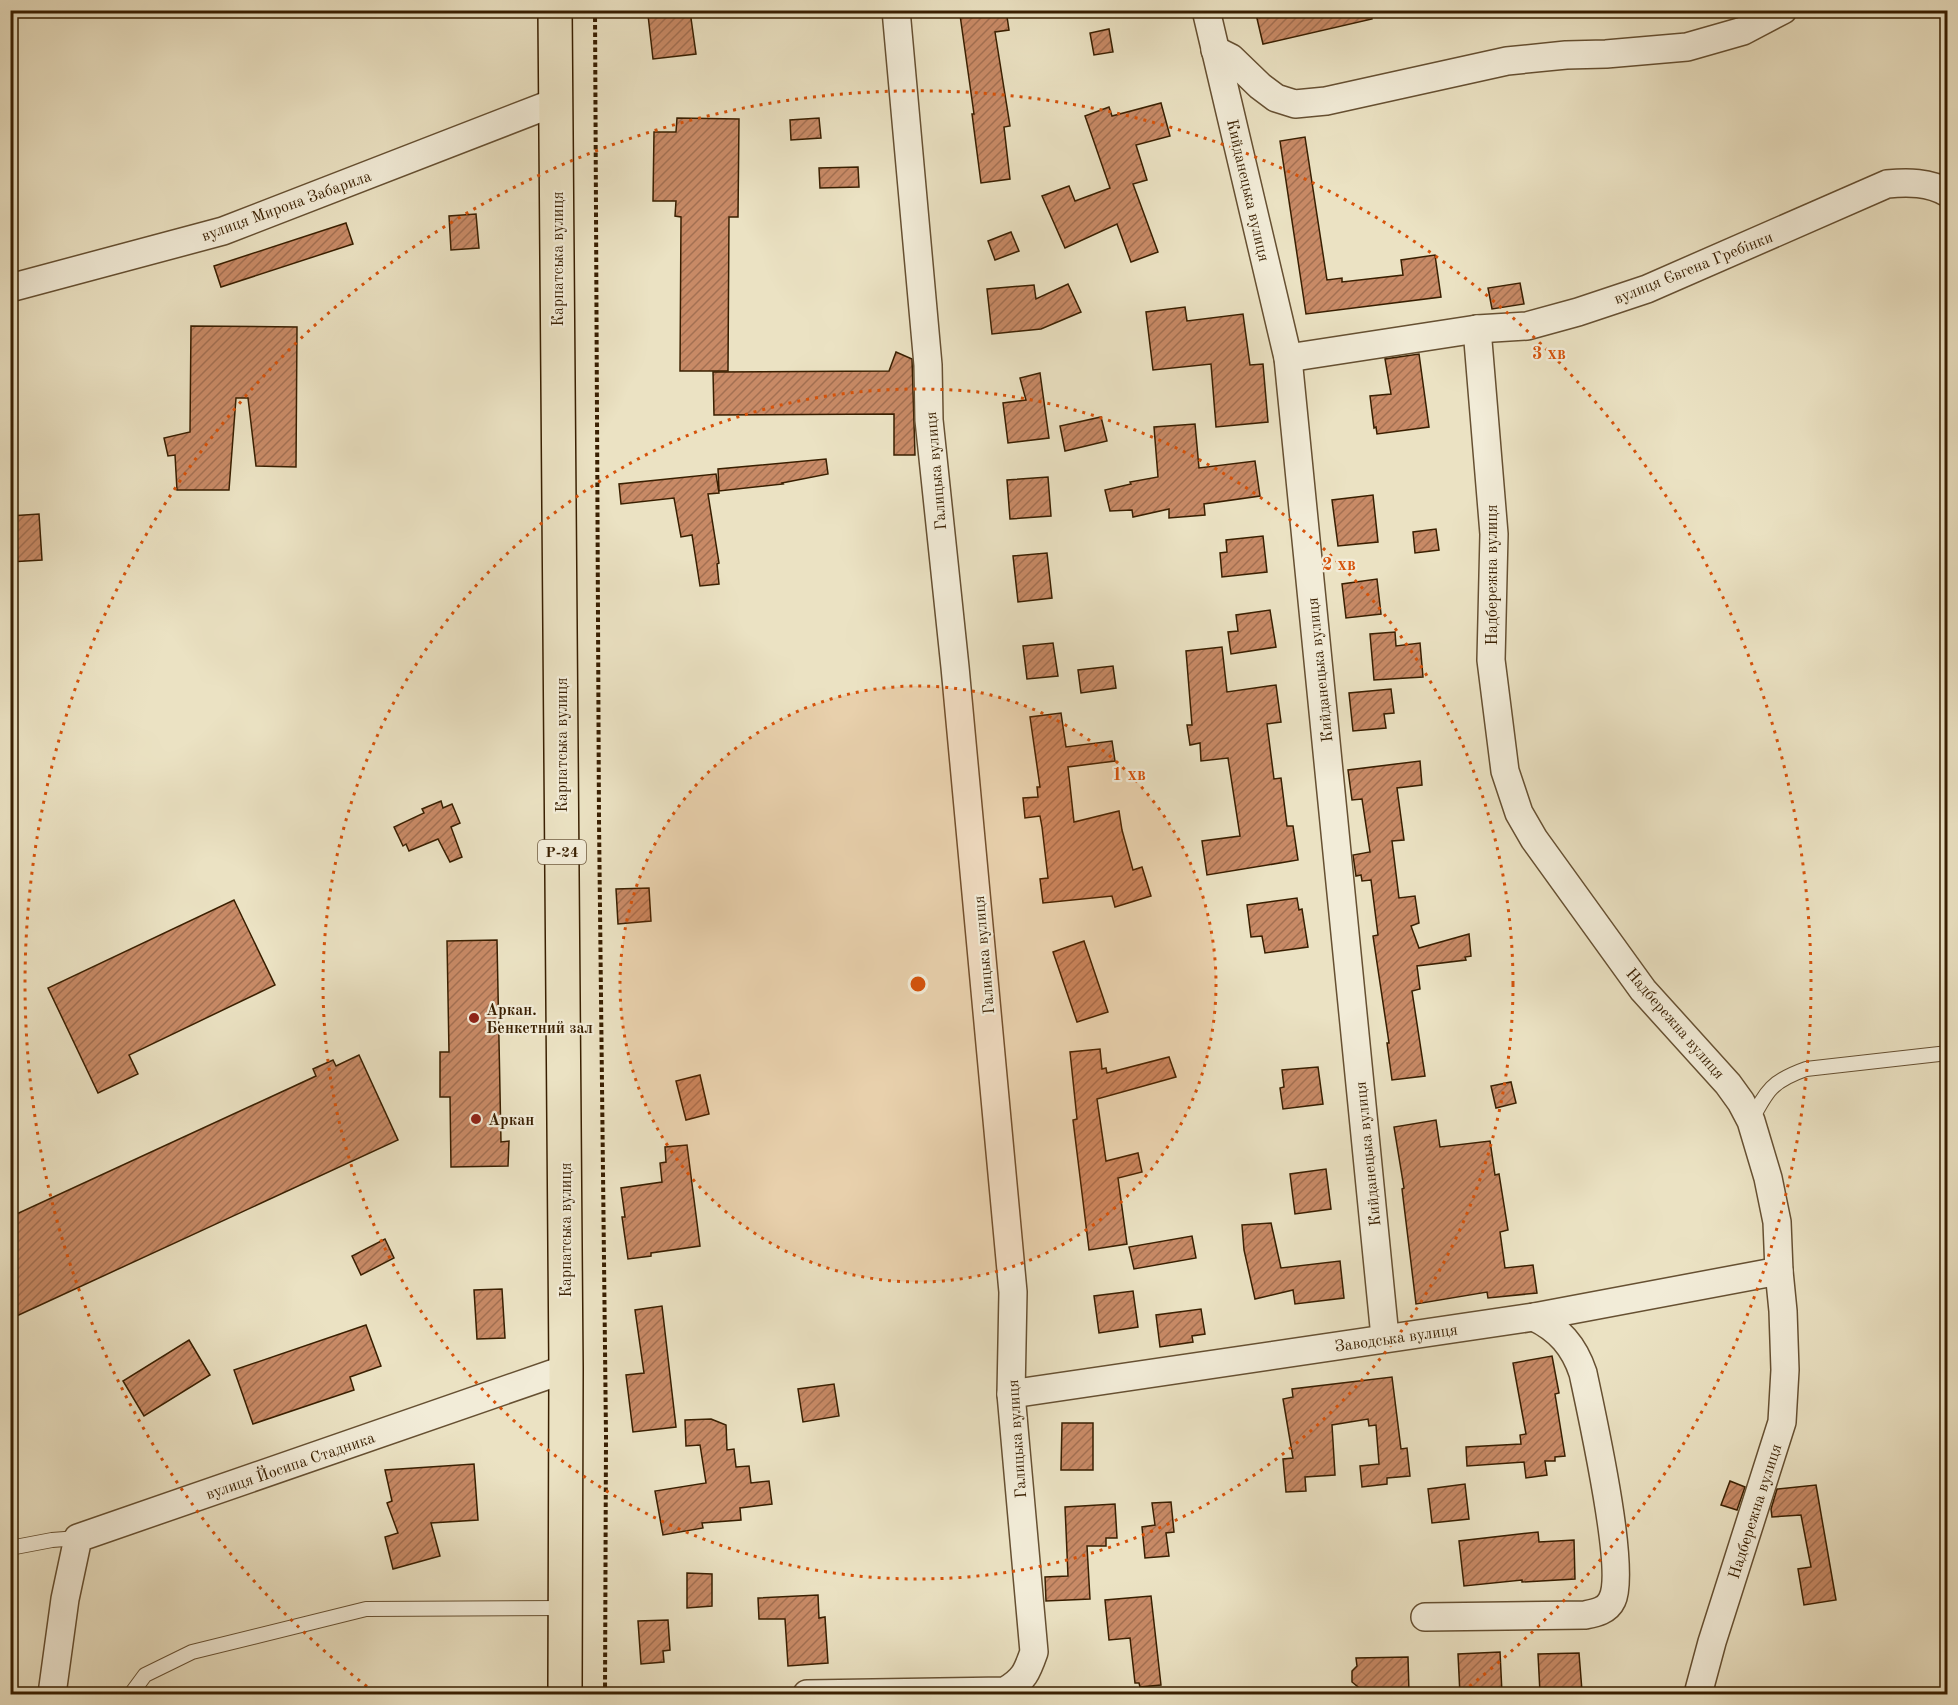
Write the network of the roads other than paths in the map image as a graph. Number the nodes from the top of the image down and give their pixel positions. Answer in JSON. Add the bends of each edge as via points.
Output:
{"nodes":[{"id":1,"x":555,"y":10,"type":"edge"},
{"id":2,"x":896,"y":10,"type":"edge"},
{"id":3,"x":1206,"y":10,"type":"edge"},
{"id":4,"x":1783,"y":10,"type":"edge"},
{"id":5,"x":1215,"y":50,"type":"junction"},
{"id":6,"x":556,"y":102,"type":"junction"},
{"id":7,"x":1947,"y":193,"type":"edge"},
{"id":8,"x":10,"y":288,"type":"edge"},
{"id":9,"x":1477,"y":330,"type":"junction"},
{"id":10,"x":1288,"y":358,"type":"junction"},
{"id":11,"x":1947,"y":1053,"type":"edge"},
{"id":12,"x":1751,"y":1121,"type":"junction"},
{"id":13,"x":1779,"y":1271,"type":"junction"},
{"id":14,"x":1534,"y":1317,"type":"junction"},
{"id":15,"x":1385,"y":1337,"type":"junction"},
{"id":16,"x":566,"y":1369,"type":"junction"},
{"id":17,"x":1011,"y":1394,"type":"junction"},
{"id":18,"x":78,"y":1538,"type":"junction"},
{"id":19,"x":10,"y":1548,"type":"edge"},
{"id":20,"x":565,"y":1608,"type":"junction"},
{"id":21,"x":1425,"y":1617,"type":"dead end"},
{"id":22,"x":1019,"y":1689,"type":"edge"},
{"id":23,"x":52,"y":1695,"type":"edge"},
{"id":24,"x":131,"y":1695,"type":"edge"},
{"id":25,"x":565,"y":1695,"type":"edge"},
{"id":26,"x":807,"y":1695,"type":"edge"},
{"id":27,"x":1698,"y":1695,"type":"edge"}],
"edges":[{"from":1,"to":6,"type":"main road","name":"Карпатська вулиця","number":"Р-24"},
{"from":2,"to":17,"type":"street","name":"Галицька вулиця","via":[[928,365],[929,420],[1014,1292]]},
{"from":3,"to":5,"type":"street","name":"Кийданецька вулиця"},
{"from":4,"to":5,"type":"street","via":[[1743,31],[1687,47],[1507,62],[1326,101],[1295,104],[1276,98],[1231,58]]},
{"from":5,"to":10,"type":"street","name":"Кийданецька вулиця"},
{"from":6,"to":8,"type":"street","name":"вулиця Мирона Забарила","via":[[223,231]]},
{"from":6,"to":16,"type":"main road","name":"Карпатська вулиця","number":"Р-24"},
{"from":7,"to":9,"type":"street","name":"вулиця Євгена Гребінки","via":[[1911,182],[1887,184],[1647,289],[1527,326]]},
{"from":9,"to":10,"type":"street","name":"вулиця Євгена Гребінки"},
{"from":9,"to":12,"type":"street","name":"Надбережна вулиця","via":[[1494,534],[1491,660],[1510,793],[1534,839],[1643,990],[1728,1084]]},
{"from":10,"to":15,"type":"street","name":"Кийданецька вулиця"},
{"from":11,"to":12,"type":"lane","via":[[1806,1069],[1784,1077],[1771,1089]]},
{"from":12,"to":13,"type":"street","name":"Надбережна вулиця","via":[[1777,1222]]},
{"from":13,"to":14,"type":"street","name":"Заводська вулиця"},
{"from":13,"to":27,"type":"street","name":"Надбережна вулиця","via":[[1785,1348],[1782,1422]]},
{"from":14,"to":15,"type":"street","name":"Заводська вулиця"},
{"from":14,"to":21,"type":"street","via":[[1562,1335],[1575,1352],[1583,1373],[1611,1519],[1616,1578],[1613,1599],[1605,1608],[1585,1615]]},
{"from":15,"to":17,"type":"street","name":"Заводська вулиця"},
{"from":16,"to":18,"type":"street","name":"вулиця Йосипа Стадника"},
{"from":16,"to":20,"type":"main road","name":"Карпатська вулиця","number":"Р-24"},
{"from":17,"to":22,"type":"street","name":"Галицька вулиця","via":[[1034,1652]]},
{"from":18,"to":19,"type":"lane","name":"вулиця Йосипа Стадника"},
{"from":18,"to":23,"type":"street","via":[[64,1599]]},
{"from":20,"to":24,"type":"lane","via":[[366,1609],[192,1652],[145,1675]]},
{"from":20,"to":25,"type":"main road","name":"Карпатська вулиця","number":"Р-24"},
{"from":22,"to":26,"type":"street","name":"Галицька вулиця"}]}
